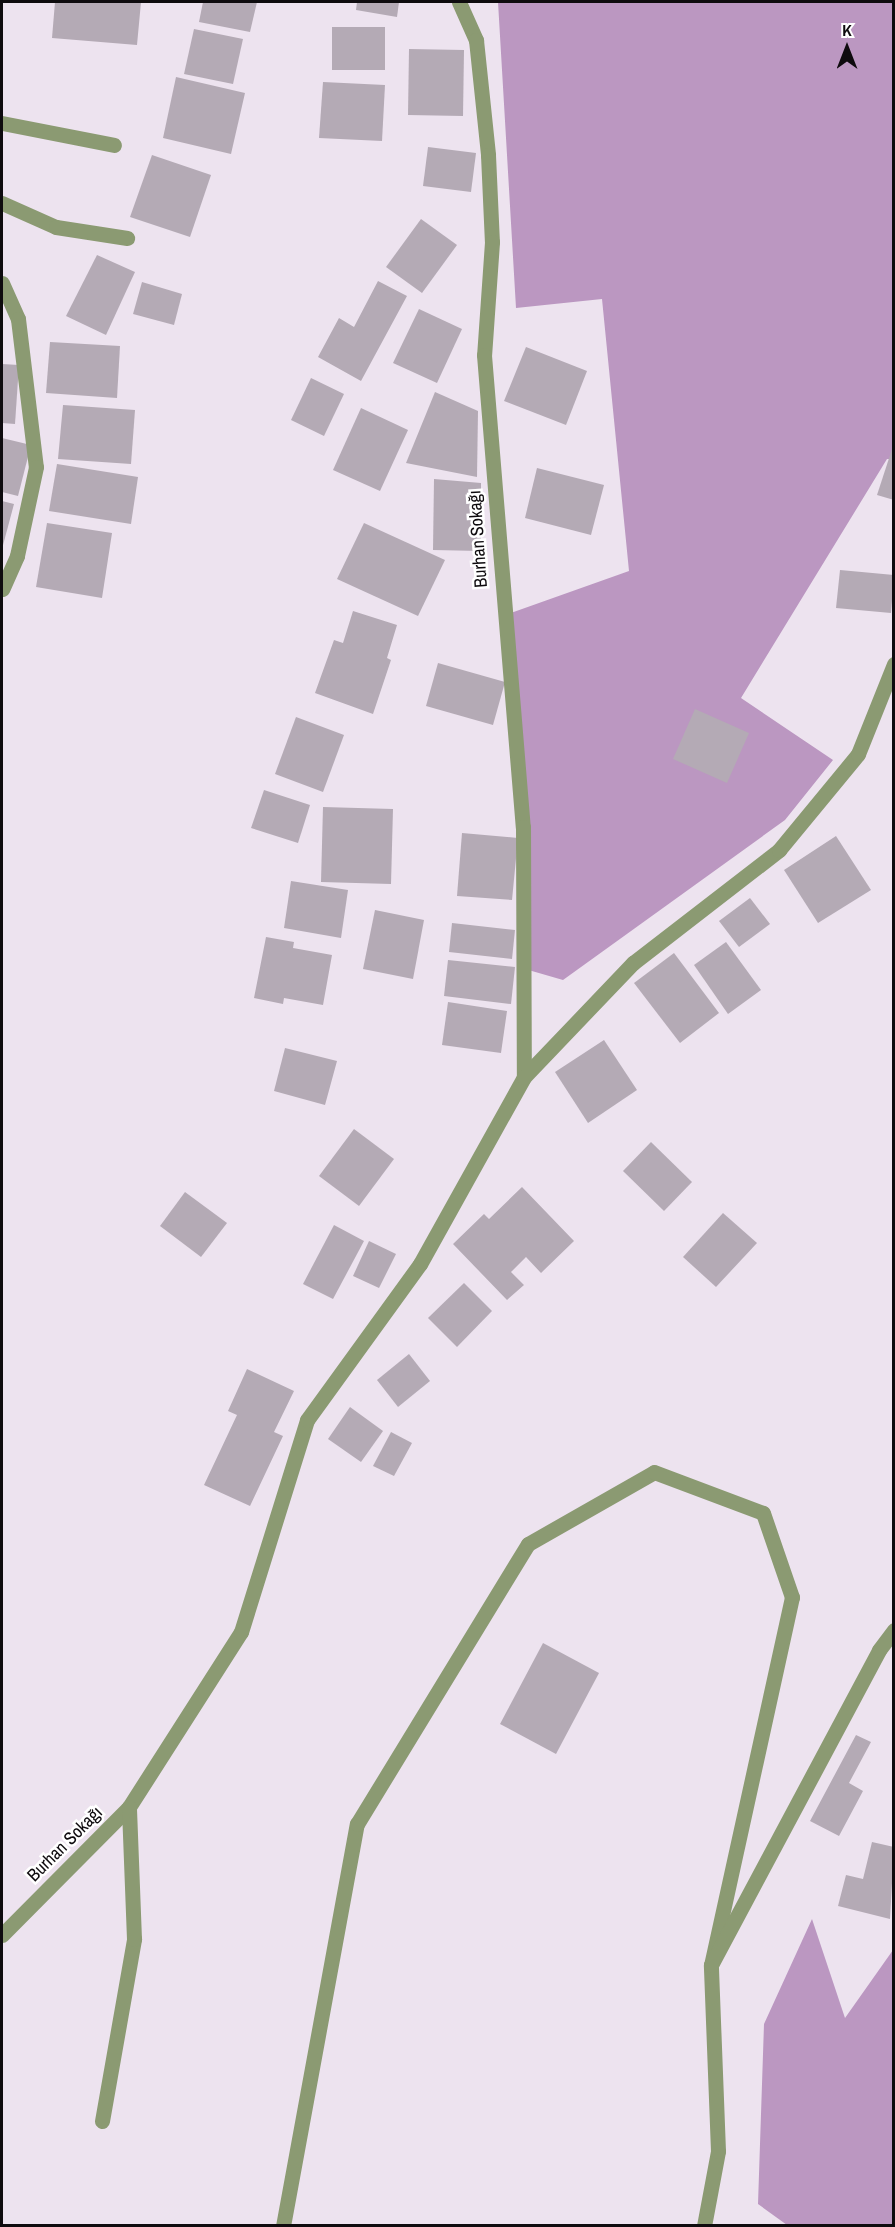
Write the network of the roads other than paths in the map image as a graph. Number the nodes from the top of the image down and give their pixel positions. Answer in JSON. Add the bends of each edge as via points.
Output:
{"nodes":[{"id":1,"x":459,"y":2,"type":"edge"},
{"id":2,"x":2,"y":123,"type":"edge"},
{"id":3,"x":114,"y":145,"type":"dead end"},
{"id":4,"x":2,"y":203,"type":"edge"},
{"id":5,"x":127,"y":238,"type":"dead end"},
{"id":6,"x":2,"y":282,"type":"edge"},
{"id":7,"x":2,"y":589,"type":"edge"},
{"id":8,"x":894,"y":664,"type":"edge"},
{"id":9,"x":524,"y":1077,"type":"junction"},
{"id":10,"x":894,"y":1630,"type":"edge"},
{"id":11,"x":129,"y":1807,"type":"junction"},
{"id":12,"x":2,"y":1935,"type":"edge"},
{"id":13,"x":711,"y":1965,"type":"junction"},
{"id":14,"x":102,"y":2121,"type":"dead end"},
{"id":15,"x":283,"y":2226,"type":"edge"},
{"id":16,"x":704,"y":2226,"type":"edge"}],
"edges":[{"from":1,"to":9,"type":"street","name":"Burhan Sokağı","via":[[476,40],[488,155],[492,242],[484,355],[523,827]]},
{"from":2,"to":3,"type":"street"},
{"from":4,"to":5,"type":"street","via":[[56,227]]},
{"from":6,"to":7,"type":"street","via":[[18,319],[36,467],[17,556]]},
{"from":8,"to":9,"type":"street","via":[[858,754],[779,850],[633,963]]},
{"from":9,"to":11,"type":"street","name":"Burhan Sokağı","via":[[420,1264],[307,1420],[241,1632]]},
{"from":10,"to":13,"type":"street","via":[[879,1650]]},
{"from":11,"to":12,"type":"street","name":"Burhan Sokağı"},
{"from":11,"to":14,"type":"street","via":[[134,1940]]},
{"from":13,"to":15,"type":"street","via":[[792,1597],[763,1513],[654,1472],[528,1544],[357,1824]]},
{"from":13,"to":16,"type":"street","via":[[718,2151]]}]}
